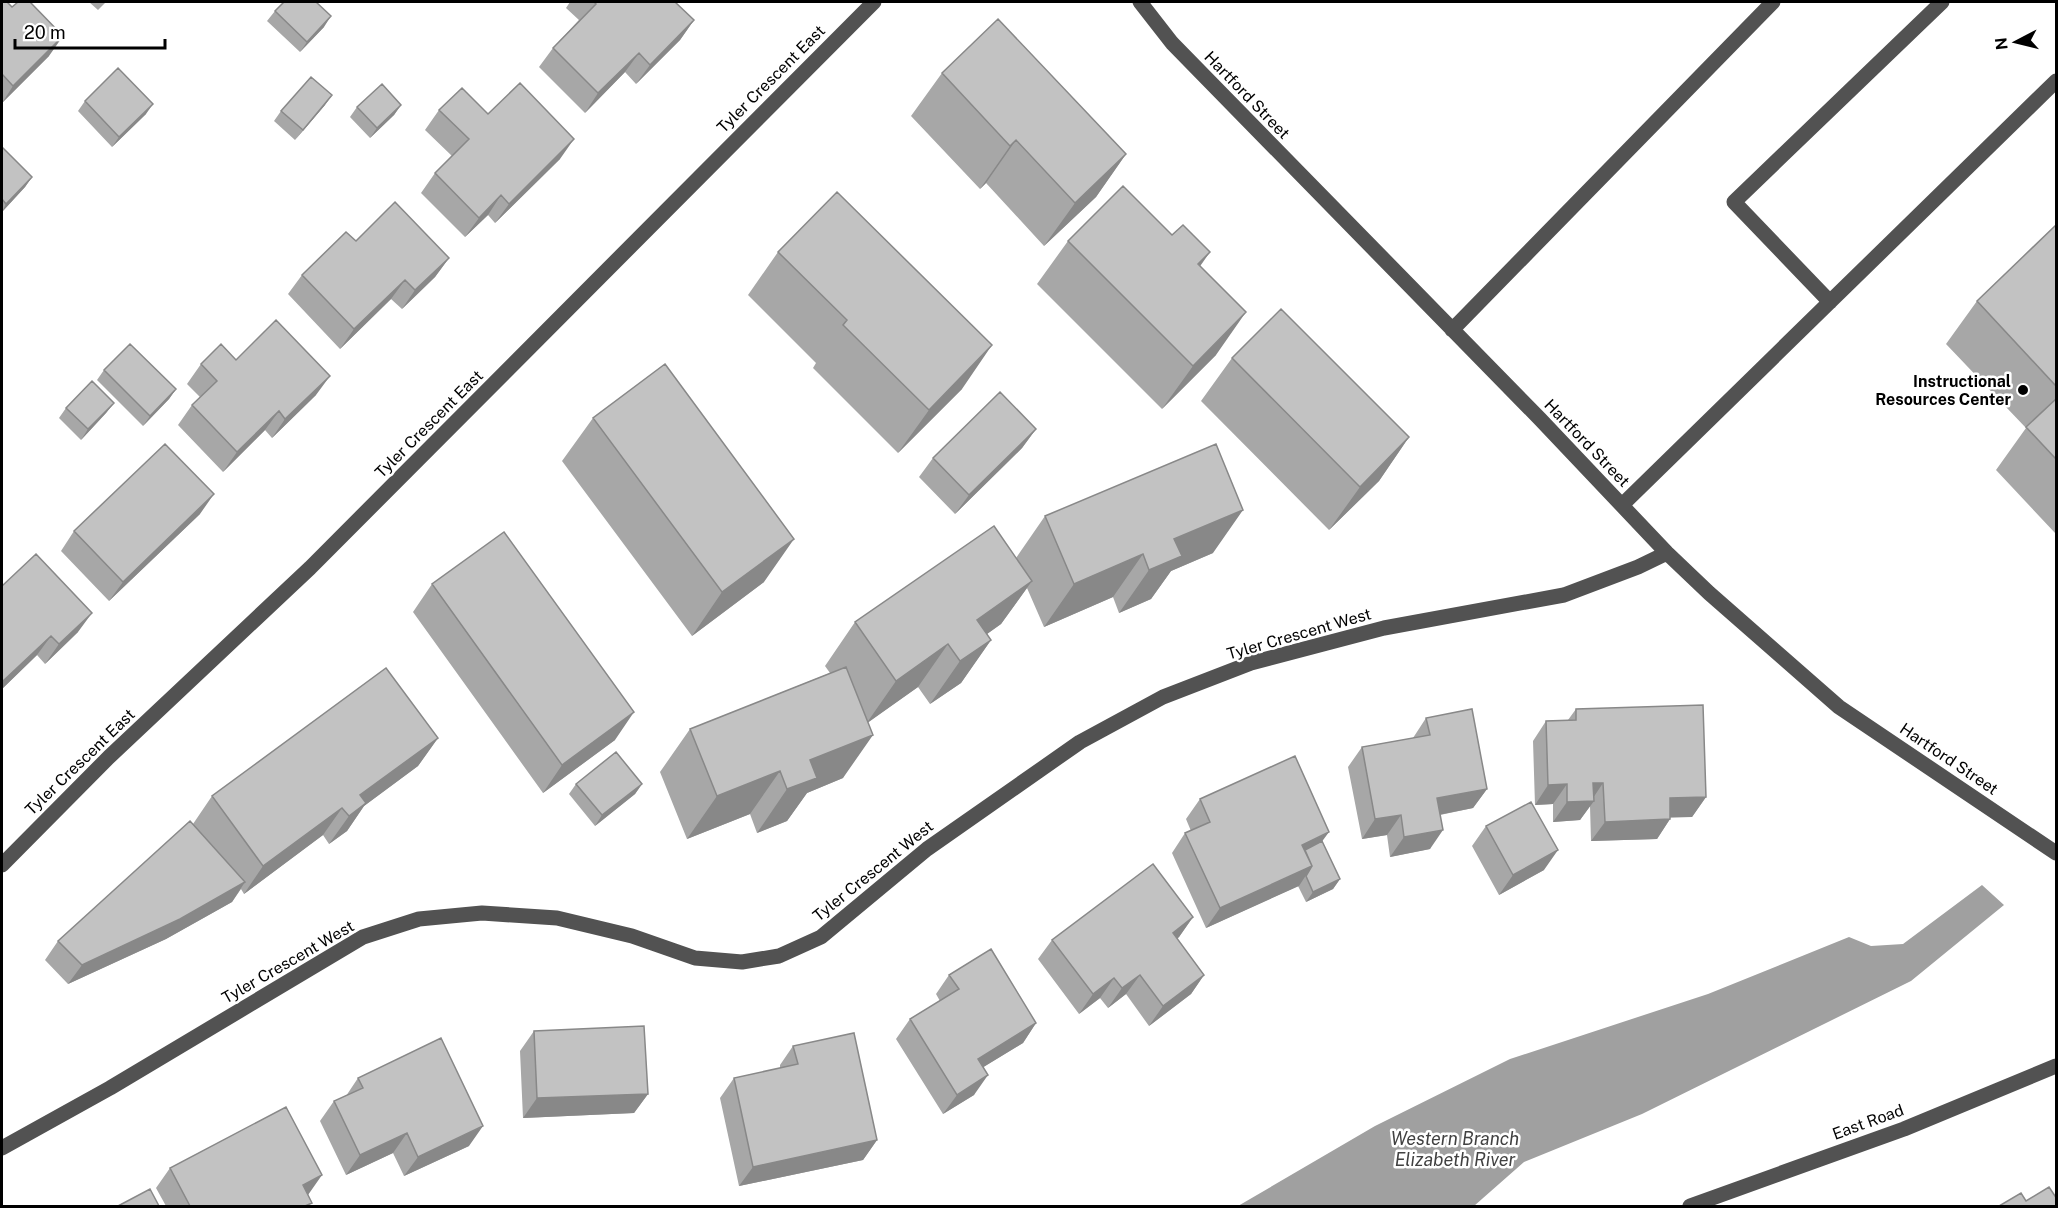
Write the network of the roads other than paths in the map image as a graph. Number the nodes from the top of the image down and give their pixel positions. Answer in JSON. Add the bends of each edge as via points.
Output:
{"nodes":[{"id":1,"x":874,"y":2,"type":"edge"},
{"id":2,"x":1140,"y":2,"type":"edge"},
{"id":3,"x":1773,"y":2,"type":"edge"},
{"id":4,"x":1942,"y":2,"type":"edge"},
{"id":5,"x":2056,"y":81,"type":"edge"},
{"id":6,"x":1830,"y":302,"type":"junction"},
{"id":7,"x":1452,"y":330,"type":"junction"},
{"id":8,"x":1622,"y":505,"type":"junction"},
{"id":9,"x":1667,"y":553,"type":"junction"},
{"id":10,"x":2056,"y":853,"type":"edge"},
{"id":11,"x":2,"y":865,"type":"edge"},
{"id":12,"x":2056,"y":1066,"type":"edge"},
{"id":13,"x":2,"y":1148,"type":"edge"},
{"id":14,"x":1690,"y":1206,"type":"edge"}],
"edges":[{"from":1,"to":11,"type":"street","name":"Tyler Crescent East","via":[[310,568],[109,757]]},
{"from":2,"to":7,"type":"street","name":"Hartford Street","via":[[1172,44]]},
{"from":3,"to":7,"type":"street"},
{"from":4,"to":6,"type":"street","via":[[1734,202]]},
{"from":5,"to":6,"type":"street"},
{"from":6,"to":8,"type":"street"},
{"from":7,"to":8,"type":"street","name":"Hartford Street"},
{"from":8,"to":9,"type":"street","name":"Hartford Street"},
{"from":9,"to":10,"type":"street","name":"Hartford Street","via":[[1839,707]]},
{"from":9,"to":13,"type":"street","name":"Tyler Crescent West","via":[[1564,595],[1384,628],[1251,663],[1163,697],[1080,742],[927,849],[821,937],[779,956],[742,962],[695,958],[632,936],[557,918],[482,914],[419,919],[363,937]]},
{"from":12,"to":14,"type":"street","name":"East Road","via":[[1904,1129]]}]}
